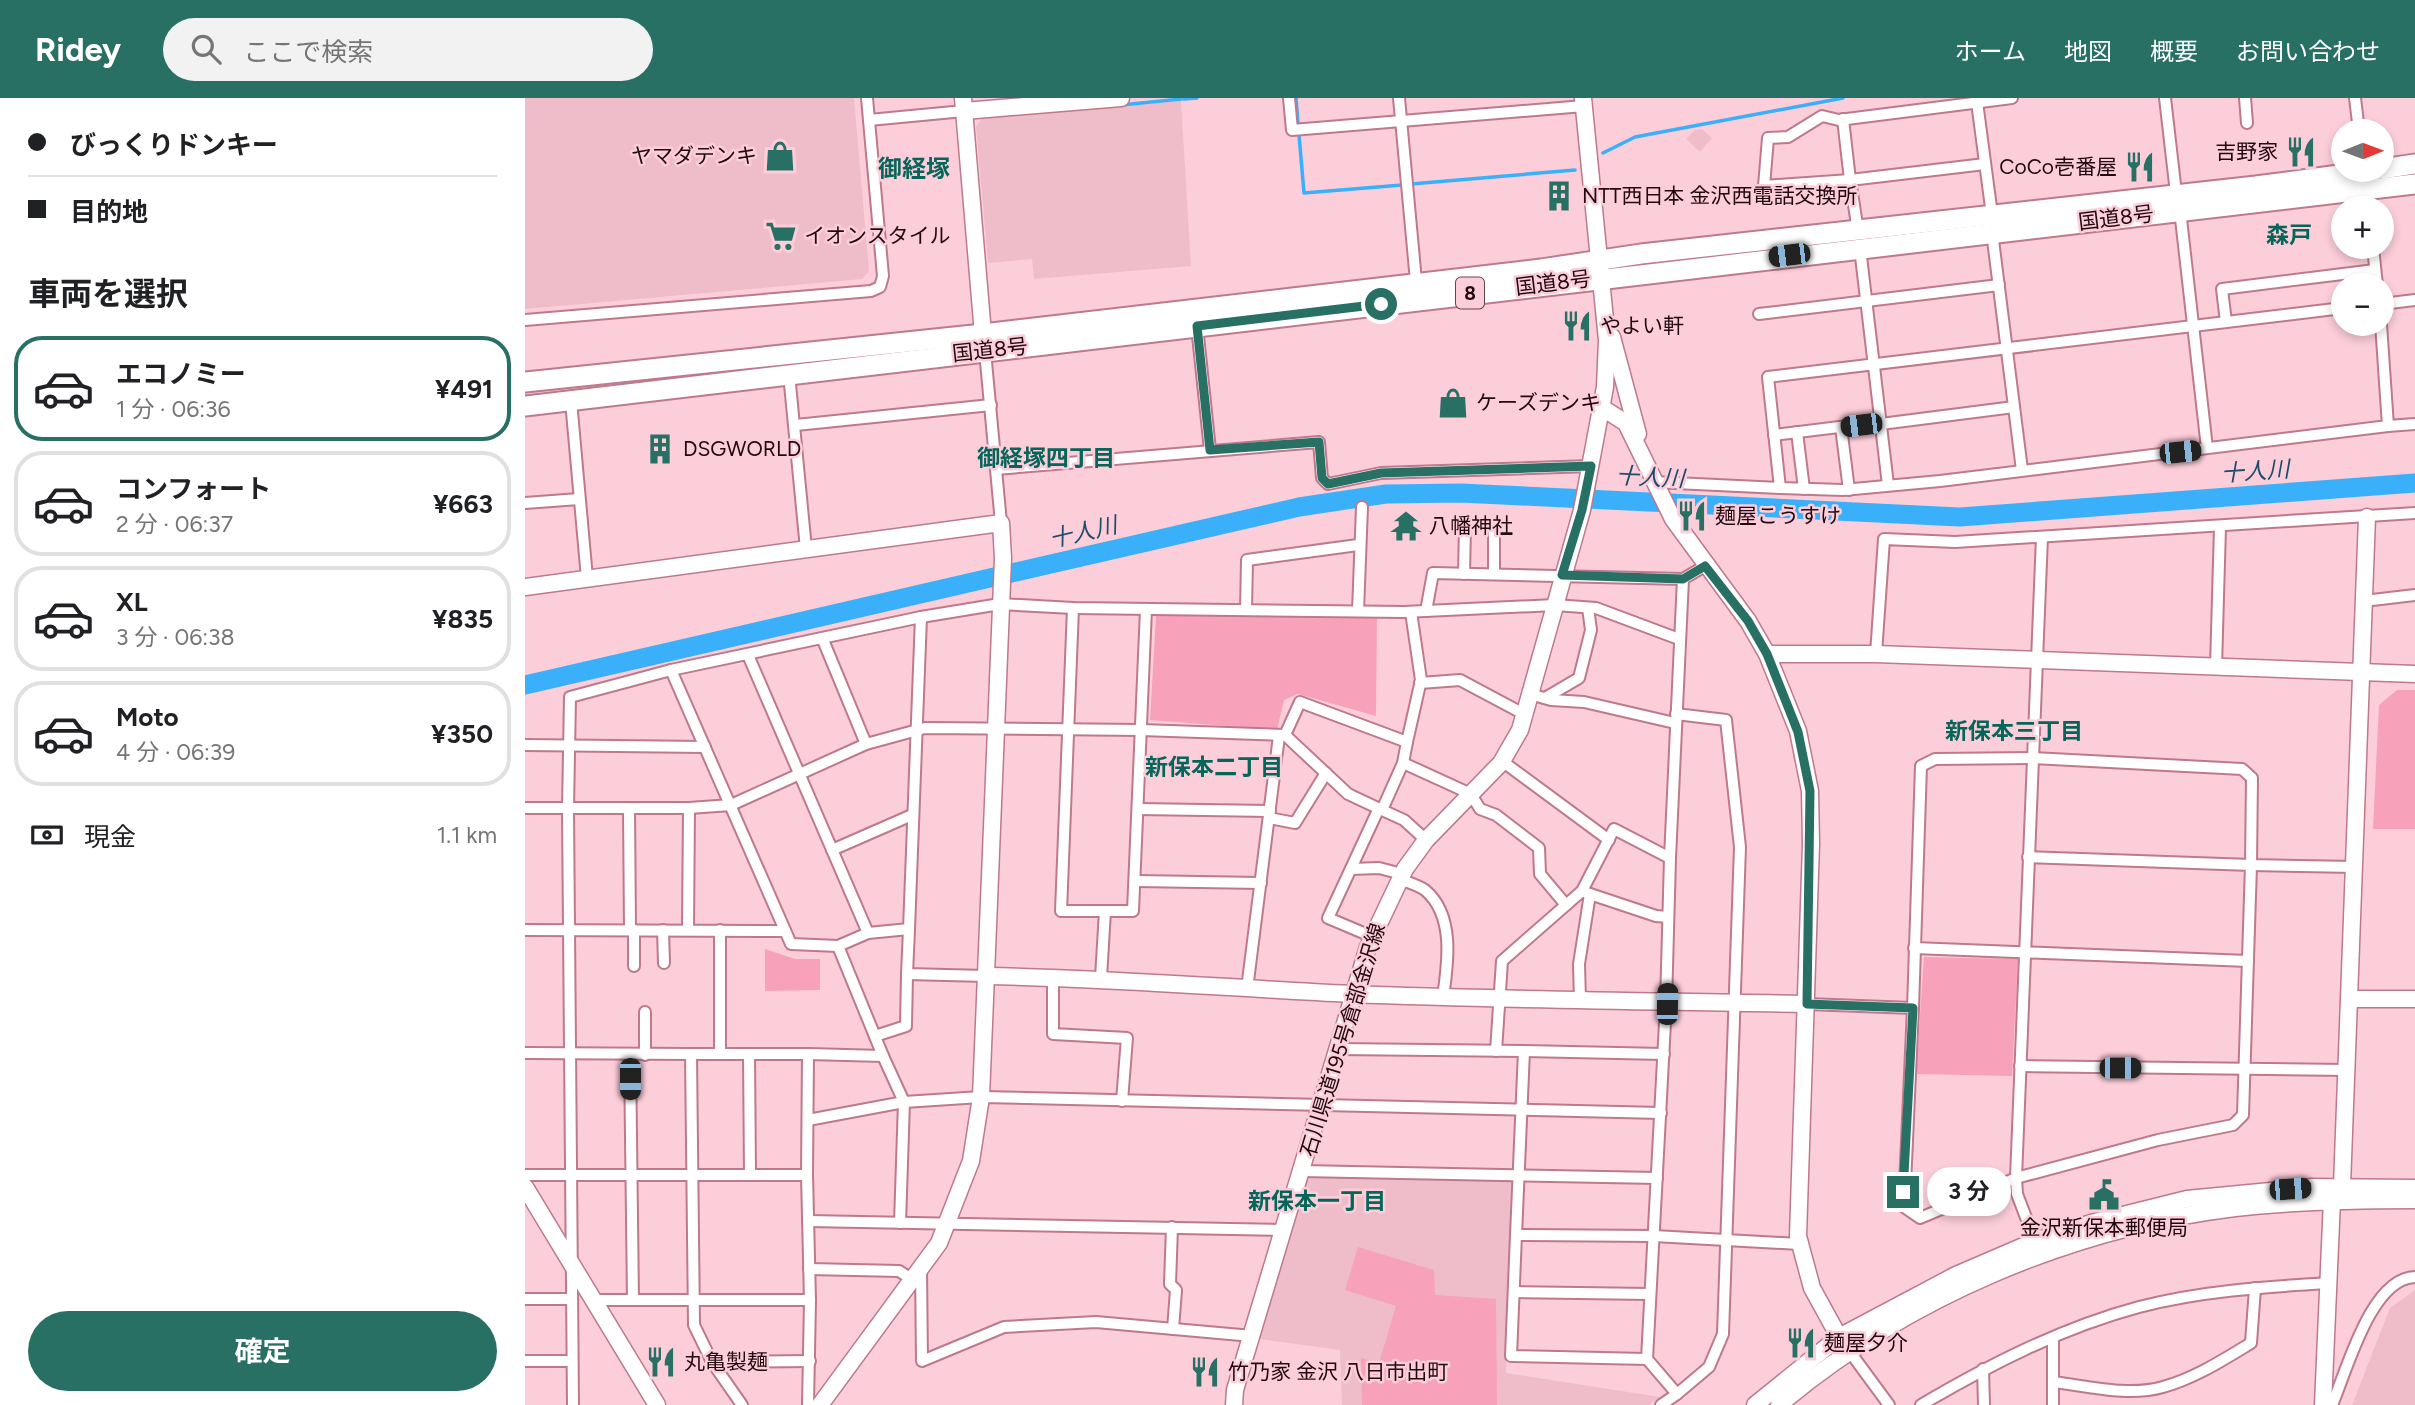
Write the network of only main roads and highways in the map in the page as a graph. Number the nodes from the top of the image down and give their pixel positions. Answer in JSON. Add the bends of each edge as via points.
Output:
{"nodes":[{"id":1,"x":2415,"y":164,"type":"edge"},
{"id":2,"x":2394,"y":171,"type":"edge"},
{"id":3,"x":2353,"y":182,"type":"edge"},
{"id":4,"x":2392,"y":182,"type":"edge"},
{"id":5,"x":2415,"y":184,"type":"edge"},
{"id":6,"x":1599,"y":270,"type":"junction"},
{"id":7,"x":984,"y":342,"type":"junction"},
{"id":8,"x":525,"y":382,"type":"edge"},
{"id":9,"x":525,"y":406,"type":"edge"}],
"edges":[{"from":1,"to":2,"type":"highway","name":"国道8号","number":"8"},
{"from":3,"to":6,"type":"highway","name":"国道8号","number":"8"},
{"from":4,"to":5,"type":"highway","name":"国道8号","number":"8"},
{"from":6,"to":7,"type":"highway","name":"国道8号","number":"8","via":[[1197,326]]},
{"from":6,"to":7,"type":"highway","name":"国道8号","number":"8","via":[[1416,281]]},
{"from":7,"to":8,"type":"highway","name":"国道8号","number":"8"},
{"from":7,"to":9,"type":"highway","name":"国道8号","number":"8","via":[[789,374]]}]}
